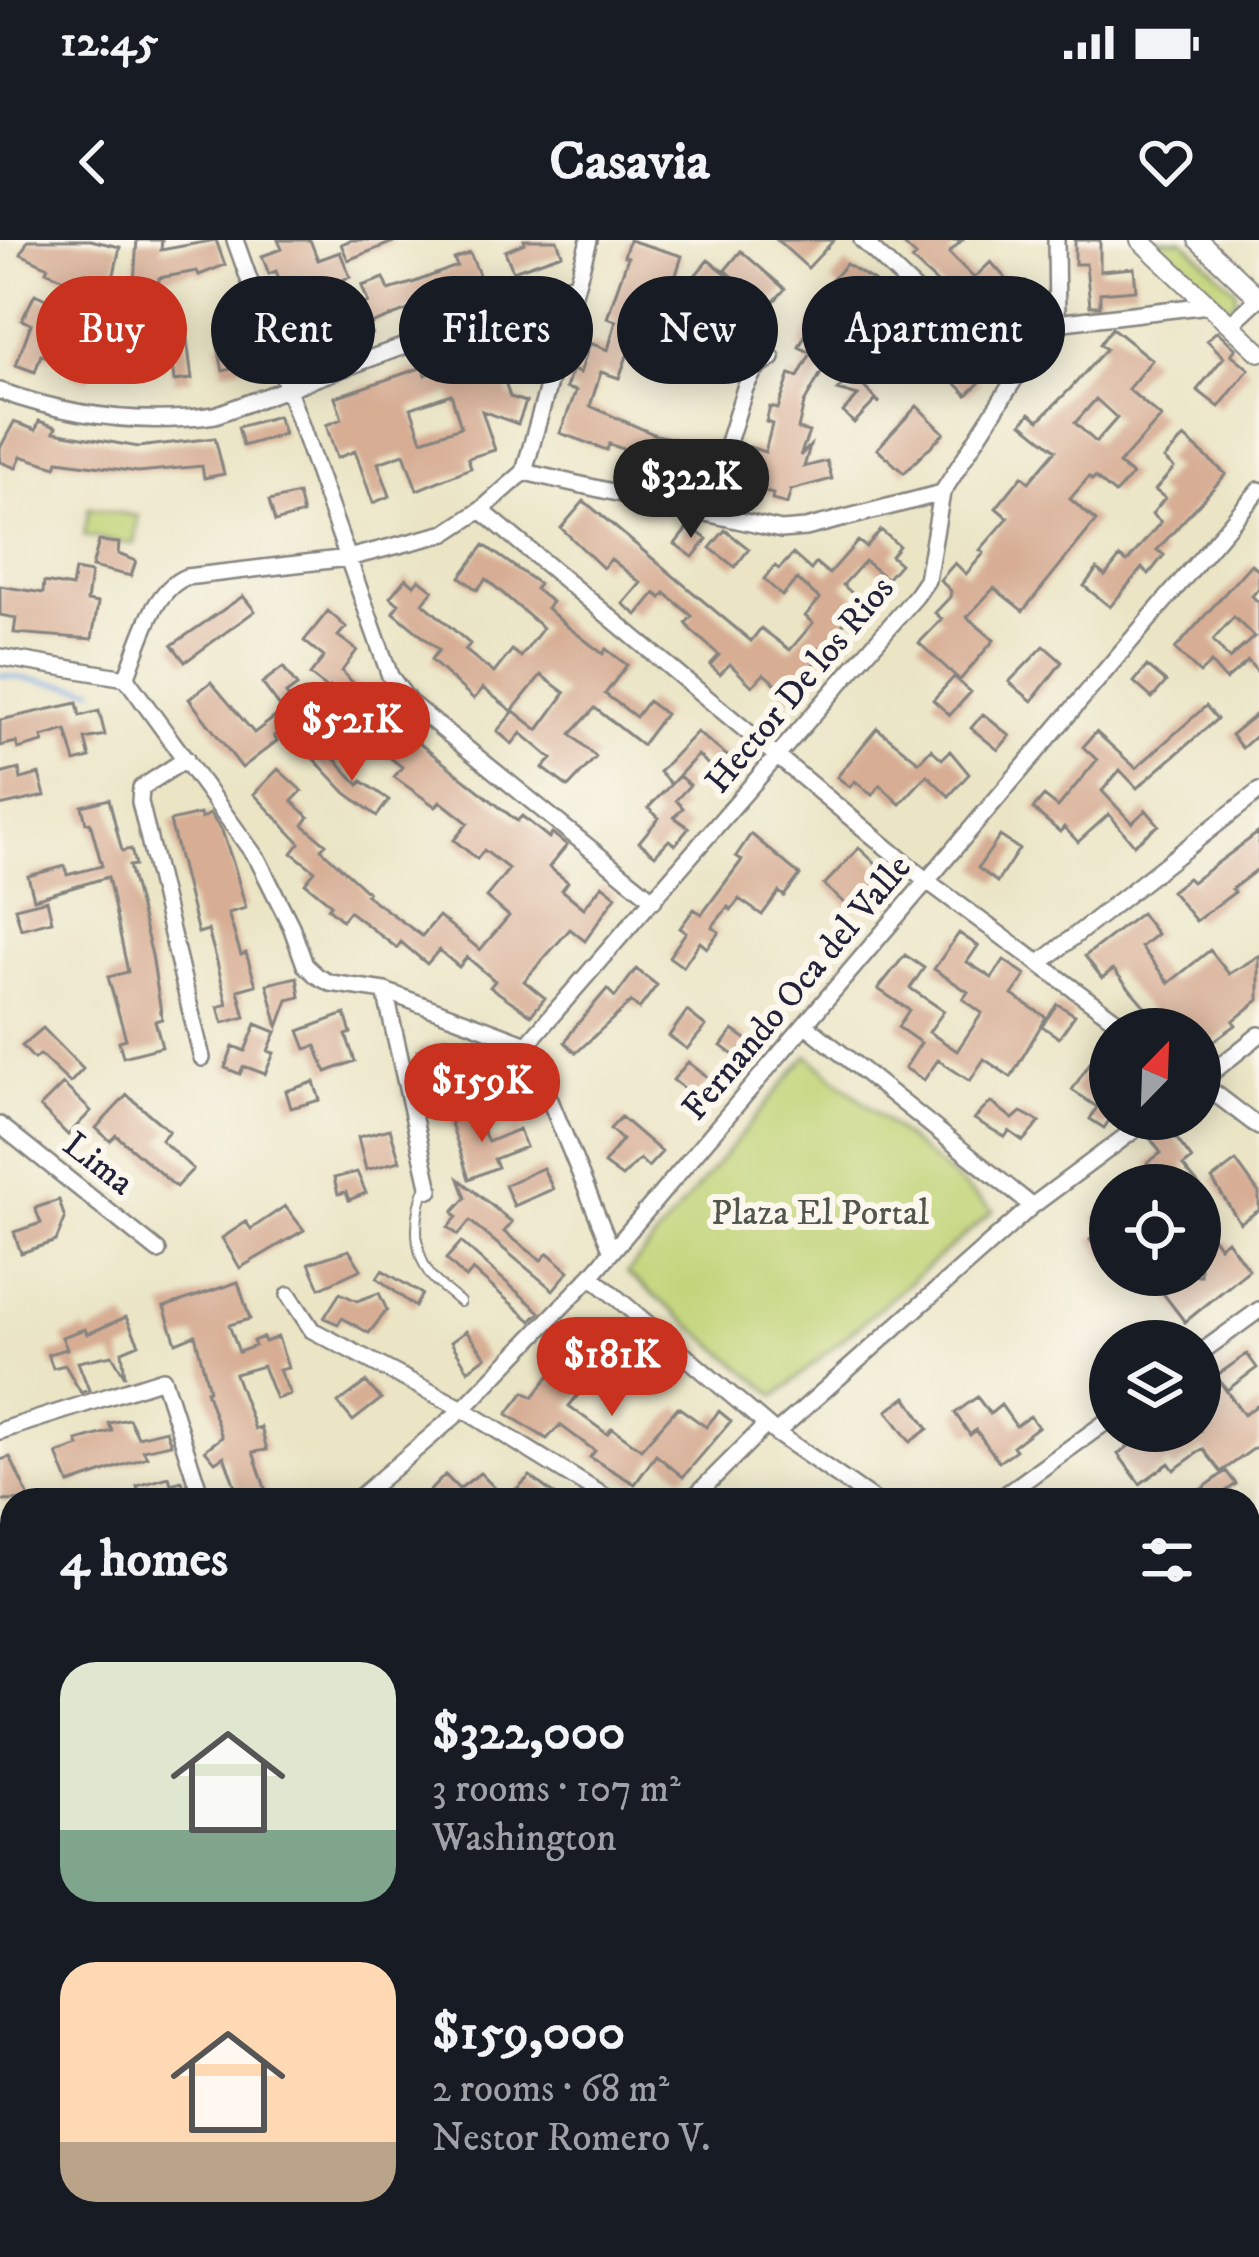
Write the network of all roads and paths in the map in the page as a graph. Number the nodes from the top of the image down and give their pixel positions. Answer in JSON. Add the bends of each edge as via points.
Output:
{"nodes":[{"id":1,"x":235,"y":240,"type":"edge"},
{"id":2,"x":589,"y":240,"type":"edge"},
{"id":3,"x":862,"y":240,"type":"edge"},
{"id":4,"x":1055,"y":240,"type":"edge"},
{"id":5,"x":1140,"y":240,"type":"edge"},
{"id":6,"x":1198,"y":240,"type":"edge"},
{"id":7,"x":579,"y":276,"type":"edge"},
{"id":8,"x":900,"y":276,"type":"edge"},
{"id":9,"x":1054,"y":276,"type":"edge"},
{"id":10,"x":1259,"y":298,"type":"edge"},
{"id":11,"x":1209,"y":305,"type":"junction"},
{"id":12,"x":1065,"y":323,"type":"edge"},
{"id":13,"x":1230,"y":325,"type":"junction"},
{"id":14,"x":399,"y":347,"type":"edge"},
{"id":15,"x":1259,"y":352,"type":"edge"},
{"id":16,"x":549,"y":384,"type":"edge"},
{"id":17,"x":747,"y":384,"type":"edge"},
{"id":18,"x":1014,"y":384,"type":"edge"},
{"id":19,"x":285,"y":388,"type":"junction"},
{"id":20,"x":0,"y":391,"type":"edge"},
{"id":21,"x":524,"y":472,"type":"junction"},
{"id":22,"x":1259,"y":490,"type":"edge"},
{"id":23,"x":942,"y":493,"type":"junction"},
{"id":24,"x":481,"y":510,"type":"junction"},
{"id":25,"x":706,"y":513,"type":"junction"},
{"id":26,"x":348,"y":559,"type":"junction"},
{"id":27,"x":0,"y":657,"type":"edge"},
{"id":28,"x":126,"y":678,"type":"junction"},
{"id":29,"x":779,"y":758,"type":"junction"},
{"id":30,"x":187,"y":759,"type":"junction"},
{"id":31,"x":1259,"y":790,"type":"edge"},
{"id":32,"x":927,"y":880,"type":"junction"},
{"id":33,"x":655,"y":901,"type":"junction"},
{"id":34,"x":1040,"y":964,"type":"junction"},
{"id":35,"x":385,"y":991,"type":"junction"},
{"id":36,"x":1100,"y":1008,"type":"edge"},
{"id":37,"x":807,"y":1026,"type":"junction"},
{"id":38,"x":1259,"y":1035,"type":"edge"},
{"id":39,"x":527,"y":1044,"type":"junction"},
{"id":40,"x":202,"y":1058,"type":"dead end"},
{"id":41,"x":1221,"y":1065,"type":"edge"},
{"id":42,"x":1221,"y":1098,"type":"edge"},
{"id":43,"x":0,"y":1125,"type":"edge"},
{"id":44,"x":1259,"y":1127,"type":"edge"},
{"id":45,"x":1122,"y":1140,"type":"edge"},
{"id":46,"x":429,"y":1186,"type":"joint"},
{"id":47,"x":1032,"y":1206,"type":"junction"},
{"id":48,"x":611,"y":1249,"type":"junction"},
{"id":49,"x":158,"y":1251,"type":"dead end"},
{"id":50,"x":590,"y":1276,"type":"junction"},
{"id":51,"x":290,"y":1295,"type":"dead end"},
{"id":52,"x":460,"y":1302,"type":"dead end"},
{"id":53,"x":1259,"y":1310,"type":"edge"},
{"id":54,"x":1221,"y":1338,"type":"edge"},
{"id":55,"x":463,"y":1408,"type":"junction"},
{"id":56,"x":771,"y":1429,"type":"junction"},
{"id":57,"x":0,"y":1431,"type":"edge"},
{"id":58,"x":1089,"y":1434,"type":"edge"},
{"id":59,"x":198,"y":1488,"type":"edge"},
{"id":60,"x":370,"y":1488,"type":"edge"},
{"id":61,"x":591,"y":1488,"type":"edge"},
{"id":62,"x":705,"y":1488,"type":"edge"},
{"id":63,"x":856,"y":1488,"type":"edge"},
{"id":64,"x":1015,"y":1488,"type":"edge"}],
"edges":[{"from":1,"to":19,"type":"street"},
{"from":2,"to":7,"type":"street"},
{"from":3,"to":8,"type":"street"},
{"from":4,"to":9,"type":"street"},
{"from":5,"to":11,"type":"street"},
{"from":6,"to":10,"type":"street"},
{"from":10,"to":13,"type":"street"},
{"from":11,"to":12,"type":"street"},
{"from":11,"to":13,"type":"street"},
{"from":13,"to":15,"type":"street"},
{"from":14,"to":19,"type":"street"},
{"from":16,"to":21,"type":"street"},
{"from":17,"to":25,"type":"street"},
{"from":18,"to":23,"type":"street","name":"Hector De los Rios"},
{"from":19,"to":20,"type":"street","via":[[215,415],[172,421],[76,412]]},
{"from":19,"to":26,"type":"street"},
{"from":21,"to":24,"type":"street"},
{"from":21,"to":25,"type":"street"},
{"from":22,"to":32,"type":"street","name":"Fernando Oca del Valle"},
{"from":23,"to":25,"type":"street","via":[[806,528]]},
{"from":23,"to":29,"type":"street","name":"Hector De los Rios","via":[[927,580]]},
{"from":24,"to":26,"type":"street","via":[[446,532]]},
{"from":24,"to":29,"type":"street"},
{"from":26,"to":28,"type":"street","via":[[172,582]]},
{"from":26,"to":33,"type":"street","via":[[390,676],[410,702]]},
{"from":27,"to":28,"type":"street"},
{"from":28,"to":30,"type":"street"},
{"from":29,"to":32,"type":"street"},
{"from":29,"to":33,"type":"street","name":"Hector De los Rios"},
{"from":30,"to":35,"type":"street","via":[[258,860],[305,965],[330,983]]},
{"from":30,"to":40,"type":"street","via":[[141,788],[140,802]]},
{"from":31,"to":34,"type":"street"},
{"from":32,"to":34,"type":"street"},
{"from":32,"to":37,"type":"street","name":"Fernando Oca del Valle"},
{"from":33,"to":39,"type":"street","name":"Hector De los Rios"},
{"from":34,"to":36,"type":"street"},
{"from":35,"to":39,"type":"street"},
{"from":35,"to":46,"type":"street"},
{"from":37,"to":47,"type":"street"},
{"from":37,"to":48,"type":"street","name":"Fernando Oca del Valle"},
{"from":38,"to":41,"type":"street"},
{"from":39,"to":48,"type":"street"},
{"from":42,"to":44,"type":"street"},
{"from":43,"to":49,"type":"street","name":"Lima"},
{"from":45,"to":47,"type":"street"},
{"from":46,"to":52,"type":"lane","via":[[416,1208],[420,1246],[430,1274]]},
{"from":47,"to":56,"type":"street"},
{"from":48,"to":50,"type":"street","name":"Fernando Oca del Valle"},
{"from":50,"to":55,"type":"street","name":"Fernando Oca del Valle"},
{"from":50,"to":56,"type":"street"},
{"from":51,"to":55,"type":"street","via":[[312,1330]]},
{"from":53,"to":54,"type":"street"},
{"from":55,"to":60,"type":"street","name":"Fernando Oca del Valle"},
{"from":55,"to":61,"type":"street"},
{"from":56,"to":62,"type":"street"},
{"from":56,"to":63,"type":"street"},
{"from":57,"to":59,"type":"street","via":[[163,1379]]},
{"from":58,"to":64,"type":"street"}]}
